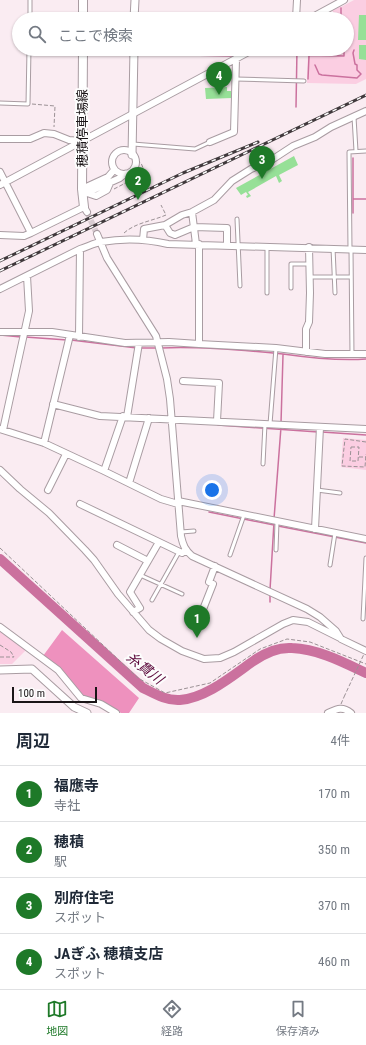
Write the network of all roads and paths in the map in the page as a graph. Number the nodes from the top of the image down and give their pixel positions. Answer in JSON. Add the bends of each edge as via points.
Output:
{"nodes":[{"id":1,"x":30,"y":0,"type":"edge"},
{"id":2,"x":83,"y":0,"type":"edge"},
{"id":3,"x":135,"y":0,"type":"edge"},
{"id":4,"x":297,"y":0,"type":"edge"},
{"id":5,"x":344,"y":0,"type":"edge"},
{"id":6,"x":30,"y":12,"type":"edge"},
{"id":7,"x":83,"y":12,"type":"edge"},
{"id":8,"x":134,"y":12,"type":"edge"},
{"id":9,"x":296,"y":12,"type":"edge"},
{"id":10,"x":322,"y":12,"type":"edge"},
{"id":11,"x":29,"y":56,"type":"edge"},
{"id":12,"x":83,"y":56,"type":"edge"},
{"id":13,"x":134,"y":56,"type":"edge"},
{"id":14,"x":241,"y":56,"type":"edge"},
{"id":15,"x":236,"y":59,"type":"junction"},
{"id":16,"x":236,"y":79,"type":"junction"},
{"id":17,"x":304,"y":81,"type":"dead end"},
{"id":18,"x":0,"y":103,"type":"edge"},
{"id":19,"x":28,"y":104,"type":"junction"},
{"id":20,"x":366,"y":111,"type":"edge"},
{"id":21,"x":134,"y":114,"type":"junction"},
{"id":22,"x":354,"y":116,"type":"junction"},
{"id":23,"x":54,"y":134,"type":"junction"},
{"id":24,"x":0,"y":139,"type":"edge"},
{"id":25,"x":82,"y":141,"type":"junction"},
{"id":26,"x":210,"y":142,"type":"joint"},
{"id":27,"x":133,"y":144,"type":"junction"},
{"id":28,"x":356,"y":151,"type":"junction"},
{"id":29,"x":366,"y":151,"type":"edge"},
{"id":30,"x":133,"y":157,"type":"junction"},
{"id":31,"x":114,"y":170,"type":"junction"},
{"id":32,"x":0,"y":172,"type":"edge"},
{"id":33,"x":145,"y":173,"type":"junction"},
{"id":34,"x":125,"y":174,"type":"junction"},
{"id":35,"x":149,"y":182,"type":"dead end"},
{"id":36,"x":3,"y":184,"type":"edge"},
{"id":37,"x":114,"y":189,"type":"dead end"},
{"id":38,"x":84,"y":193,"type":"junction"},
{"id":39,"x":86,"y":210,"type":"joint"},
{"id":40,"x":192,"y":212,"type":"junction"},
{"id":41,"x":237,"y":219,"type":"dead end"},
{"id":42,"x":165,"y":225,"type":"junction"},
{"id":43,"x":194,"y":227,"type":"junction"},
{"id":44,"x":31,"y":233,"type":"junction"},
{"id":45,"x":97,"y":234,"type":"tunnel mouth"},
{"id":46,"x":0,"y":235,"type":"edge"},
{"id":47,"x":143,"y":240,"type":"junction"},
{"id":48,"x":101,"y":242,"type":"junction"},
{"id":49,"x":198,"y":244,"type":"junction"},
{"id":50,"x":227,"y":245,"type":"junction"},
{"id":51,"x":239,"y":245,"type":"junction"},
{"id":52,"x":267,"y":246,"type":"junction"},
{"id":53,"x":310,"y":247,"type":"junction"},
{"id":54,"x":333,"y":248,"type":"junction"},
{"id":55,"x":80,"y":249,"type":"junction"},
{"id":56,"x":350,"y":249,"type":"junction"},
{"id":57,"x":366,"y":250,"type":"edge"},
{"id":58,"x":309,"y":264,"type":"junction"},
{"id":59,"x":27,"y":276,"type":"junction"},
{"id":60,"x":310,"y":277,"type":"junction"},
{"id":61,"x":334,"y":277,"type":"junction"},
{"id":62,"x":351,"y":277,"type":"junction"},
{"id":63,"x":240,"y":286,"type":"dead end"},
{"id":64,"x":291,"y":288,"type":"dead end"},
{"id":65,"x":0,"y":289,"type":"edge"},
{"id":66,"x":267,"y":293,"type":"dead end"},
{"id":67,"x":335,"y":294,"type":"dead end"},
{"id":68,"x":0,"y":332,"type":"edge"},
{"id":69,"x":24,"y":333,"type":"junction"},
{"id":70,"x":70,"y":335,"type":"junction"},
{"id":71,"x":79,"y":337,"type":"junction"},
{"id":72,"x":138,"y":343,"type":"junction"},
{"id":73,"x":158,"y":343,"type":"junction"},
{"id":74,"x":199,"y":344,"type":"junction"},
{"id":75,"x":276,"y":348,"type":"junction"},
{"id":76,"x":306,"y":352,"type":"junction"},
{"id":77,"x":366,"y":354,"type":"edge"},
{"id":78,"x":352,"y":355,"type":"junction"},
{"id":79,"x":183,"y":381,"type":"dead end"},
{"id":80,"x":53,"y":404,"type":"junction"},
{"id":81,"x":125,"y":417,"type":"junction"},
{"id":82,"x":149,"y":418,"type":"junction"},
{"id":83,"x":171,"y":419,"type":"junction"},
{"id":84,"x":217,"y":421,"type":"junction"},
{"id":85,"x":268,"y":424,"type":"junction"},
{"id":86,"x":320,"y":427,"type":"junction"},
{"id":87,"x":366,"y":429,"type":"edge"},
{"id":88,"x":2,"y":430,"type":"edge"},
{"id":89,"x":366,"y":442,"type":"edge"},
{"id":90,"x":44,"y":443,"type":"junction"},
{"id":91,"x":66,"y":454,"type":"junction"},
{"id":92,"x":366,"y":454,"type":"edge"},
{"id":93,"x":358,"y":457,"type":"junction"},
{"id":94,"x":366,"y":457,"type":"edge"},
{"id":95,"x":263,"y":464,"type":"dead end"},
{"id":96,"x":0,"y":470,"type":"edge"},
{"id":97,"x":104,"y":471,"type":"junction"},
{"id":98,"x":129,"y":483,"type":"junction"},
{"id":99,"x":48,"y":490,"type":"dead end"},
{"id":100,"x":317,"y":490,"type":"junction"},
{"id":101,"x":340,"y":493,"type":"dead end"},
{"id":102,"x":178,"y":503,"type":"junction"},
{"id":103,"x":80,"y":504,"type":"dead end"},
{"id":104,"x":244,"y":515,"type":"junction"},
{"id":105,"x":277,"y":522,"type":"junction"},
{"id":106,"x":314,"y":529,"type":"junction"},
{"id":107,"x":194,"y":531,"type":"dead end"},
{"id":108,"x":181,"y":532,"type":"junction"},
{"id":109,"x":335,"y":533,"type":"junction"},
{"id":110,"x":366,"y":540,"type":"edge"},
{"id":111,"x":159,"y":542,"type":"junction"},
{"id":112,"x":117,"y":545,"type":"dead end"},
{"id":113,"x":186,"y":550,"type":"junction"},
{"id":114,"x":276,"y":550,"type":"dead end"},
{"id":115,"x":179,"y":552,"type":"junction"},
{"id":116,"x":230,"y":555,"type":"dead end"},
{"id":117,"x":366,"y":558,"type":"edge"},
{"id":118,"x":148,"y":561,"type":"junction"},
{"id":119,"x":330,"y":565,"type":"dead end"},
{"id":120,"x":215,"y":566,"type":"junction"},
{"id":121,"x":140,"y":575,"type":"junction"},
{"id":122,"x":161,"y":584,"type":"junction"},
{"id":123,"x":182,"y":594,"type":"dead end"},
{"id":124,"x":152,"y":600,"type":"dead end"},
{"id":125,"x":133,"y":612,"type":"junction"},
{"id":126,"x":363,"y":619,"type":"dead end"},
{"id":127,"x":198,"y":622,"type":"dead end"},
{"id":128,"x":0,"y":628,"type":"edge"},
{"id":129,"x":341,"y":639,"type":"junction"},
{"id":130,"x":0,"y":646,"type":"edge"},
{"id":131,"x":365,"y":652,"type":"edge"},
{"id":132,"x":0,"y":657,"type":"edge"},
{"id":133,"x":0,"y":670,"type":"edge"},
{"id":134,"x":344,"y":697,"type":"dead end"},
{"id":135,"x":87,"y":713,"type":"edge"},
{"id":136,"x":116,"y":713,"type":"edge"},
{"id":137,"x":328,"y":713,"type":"edge"},
{"id":138,"x":351,"y":713,"type":"edge"}],
"edges":[{"from":1,"to":6,"type":"lane"},
{"from":2,"to":7,"type":"main road"},
{"from":3,"to":8,"type":"street"},
{"from":4,"to":9,"type":"street"},
{"from":5,"to":10,"type":"street"},
{"from":11,"to":19,"type":"lane"},
{"from":12,"to":25,"type":"main road","name":"穂積停車場線"},
{"from":13,"to":21,"type":"street"},
{"from":14,"to":15,"type":"street"},
{"from":15,"to":16,"type":"street"},
{"from":15,"to":21,"type":"street"},
{"from":16,"to":17,"type":"lane"},
{"from":16,"to":26,"type":"street","via":[[234,132]]},
{"from":18,"to":19,"type":"lane"},
{"from":19,"to":23,"type":"path","via":[[55,106]]},
{"from":20,"to":22,"type":"street"},
{"from":21,"to":25,"type":"street"},
{"from":21,"to":27,"type":"street"},
{"from":22,"to":28,"type":"lane"},
{"from":22,"to":40,"type":"street","via":[[251,169],[232,181],[214,200]]},
{"from":23,"to":24,"type":"street","via":[[44,133],[30,140]]},
{"from":23,"to":25,"type":"street","via":[[69,140]]},
{"from":25,"to":36,"type":"street"},
{"from":25,"to":38,"type":"main road","name":"穂積停車場線"},
{"from":26,"to":27,"type":"lane","via":[[195,149]]},
{"from":27,"to":30,"type":"street"},
{"from":28,"to":29,"type":"lane"},
{"from":28,"to":56,"type":"lane","via":[[350,152]]},
{"from":30,"to":31,"type":"street","via":[[127,151],[117,153],[112,159]]},
{"from":30,"to":33,"type":"path","via":[[141,163]]},
{"from":30,"to":34,"type":"street","via":[[134,168]]},
{"from":31,"to":34,"type":"street"},
{"from":31,"to":38,"type":"street"},
{"from":32,"to":36,"type":"street"},
{"from":33,"to":35,"type":"path"},
{"from":33,"to":37,"type":"path"},
{"from":34,"to":38,"type":"street"},
{"from":36,"to":44,"type":"street"},
{"from":38,"to":39,"type":"main road","name":"穂積停車場線"},
{"from":39,"to":44,"type":"street"},
{"from":40,"to":42,"type":"street"},
{"from":40,"to":43,"type":"street"},
{"from":41,"to":51,"type":"lane"},
{"from":42,"to":43,"type":"street","via":[[170,233],[175,235]]},
{"from":42,"to":47,"type":"street","via":[[144,229]]},
{"from":43,"to":49,"type":"street"},
{"from":43,"to":50,"type":"street","via":[[227,228]]},
{"from":44,"to":46,"type":"street","via":[[24,236]]},
{"from":45,"to":48,"type":"street"},
{"from":47,"to":48,"type":"street"},
{"from":47,"to":49,"type":"street","via":[[168,244]]},
{"from":48,"to":55,"type":"street"},
{"from":48,"to":73,"type":"street","via":[[107,258]]},
{"from":49,"to":50,"type":"street"},
{"from":49,"to":74,"type":"street"},
{"from":50,"to":51,"type":"street"},
{"from":51,"to":52,"type":"street"},
{"from":51,"to":63,"type":"lane"},
{"from":52,"to":53,"type":"street"},
{"from":52,"to":66,"type":"lane"},
{"from":53,"to":54,"type":"street"},
{"from":53,"to":58,"type":"street"},
{"from":54,"to":56,"type":"street"},
{"from":54,"to":61,"type":"lane"},
{"from":55,"to":59,"type":"street"},
{"from":55,"to":71,"type":"street"},
{"from":56,"to":57,"type":"street"},
{"from":56,"to":62,"type":"lane"},
{"from":58,"to":60,"type":"street"},
{"from":58,"to":64,"type":"lane","via":[[291,264]]},
{"from":59,"to":65,"type":"street"},
{"from":59,"to":69,"type":"street","via":[[29,310]]},
{"from":60,"to":61,"type":"lane"},
{"from":60,"to":76,"type":"street"},
{"from":61,"to":62,"type":"lane"},
{"from":61,"to":67,"type":"lane"},
{"from":62,"to":78,"type":"lane"},
{"from":68,"to":69,"type":"street"},
{"from":69,"to":70,"type":"street","via":[[52,332]]},
{"from":69,"to":88,"type":"street"},
{"from":70,"to":71,"type":"street"},
{"from":70,"to":80,"type":"street"},
{"from":71,"to":72,"type":"street"},
{"from":72,"to":73,"type":"street"},
{"from":72,"to":81,"type":"street"},
{"from":73,"to":74,"type":"street"},
{"from":73,"to":83,"type":"street","via":[[167,379]]},
{"from":74,"to":75,"type":"street"},
{"from":75,"to":76,"type":"street"},
{"from":75,"to":85,"type":"lane"},
{"from":76,"to":78,"type":"street"},
{"from":77,"to":78,"type":"street"},
{"from":79,"to":84,"type":"street","via":[[219,383]]},
{"from":80,"to":81,"type":"street","via":[[100,416]]},
{"from":80,"to":90,"type":"street"},
{"from":81,"to":82,"type":"street"},
{"from":81,"to":97,"type":"street"},
{"from":82,"to":83,"type":"street"},
{"from":82,"to":98,"type":"street"},
{"from":83,"to":84,"type":"street"},
{"from":83,"to":102,"type":"street"},
{"from":84,"to":85,"type":"street"},
{"from":85,"to":86,"type":"street"},
{"from":85,"to":95,"type":"lane"},
{"from":86,"to":87,"type":"street"},
{"from":86,"to":100,"type":"street"},
{"from":88,"to":90,"type":"street"},
{"from":89,"to":94,"type":"path","via":[[345,439],[342,466],[365,467]]},
{"from":90,"to":91,"type":"street"},
{"from":91,"to":97,"type":"street"},
{"from":91,"to":99,"type":"street"},
{"from":92,"to":94,"type":"path"},
{"from":93,"to":93,"type":"path","via":[[359,448],[352,447],[350,461],[358,461]]},
{"from":93,"to":94,"type":"path"},
{"from":96,"to":125,"type":"street","via":[[50,513],[85,550]]},
{"from":97,"to":98,"type":"street"},
{"from":98,"to":102,"type":"street","via":[[161,499]]},
{"from":100,"to":101,"type":"lane"},
{"from":100,"to":106,"type":"street"},
{"from":102,"to":104,"type":"street"},
{"from":102,"to":108,"type":"street"},
{"from":103,"to":111,"type":"street"},
{"from":104,"to":105,"type":"street"},
{"from":104,"to":116,"type":"lane"},
{"from":105,"to":106,"type":"street"},
{"from":105,"to":114,"type":"lane"},
{"from":106,"to":109,"type":"street"},
{"from":107,"to":108,"type":"lane"},
{"from":108,"to":113,"type":"street"},
{"from":109,"to":110,"type":"street"},
{"from":109,"to":119,"type":"lane"},
{"from":111,"to":115,"type":"street"},
{"from":111,"to":118,"type":"street"},
{"from":112,"to":118,"type":"street"},
{"from":113,"to":115,"type":"street"},
{"from":113,"to":120,"type":"street","via":[[192,556]]},
{"from":115,"to":122,"type":"lane"},
{"from":117,"to":126,"type":"lane"},
{"from":118,"to":121,"type":"street"},
{"from":120,"to":127,"type":"street","via":[[209,582],[213,584]]},
{"from":120,"to":129,"type":"street","via":[[307,609],[330,626]]},
{"from":121,"to":122,"type":"lane"},
{"from":121,"to":125,"type":"street","via":[[130,592],[140,608]]},
{"from":122,"to":123,"type":"lane"},
{"from":122,"to":124,"type":"lane"},
{"from":125,"to":129,"type":"street","via":[[161,639],[182,651],[204,658],[220,658],[293,620],[308,622]]},
{"from":128,"to":136,"type":"street","via":[[58,670],[82,698],[101,704]]},
{"from":129,"to":131,"type":"street"},
{"from":130,"to":132,"type":"path","via":[[11,652],[14,657]]},
{"from":131,"to":134,"type":"path","bridge":true},
{"from":133,"to":135,"type":"street","via":[[32,669],[74,707]]},
{"from":137,"to":138,"type":"street","via":[[343,708]]}]}
